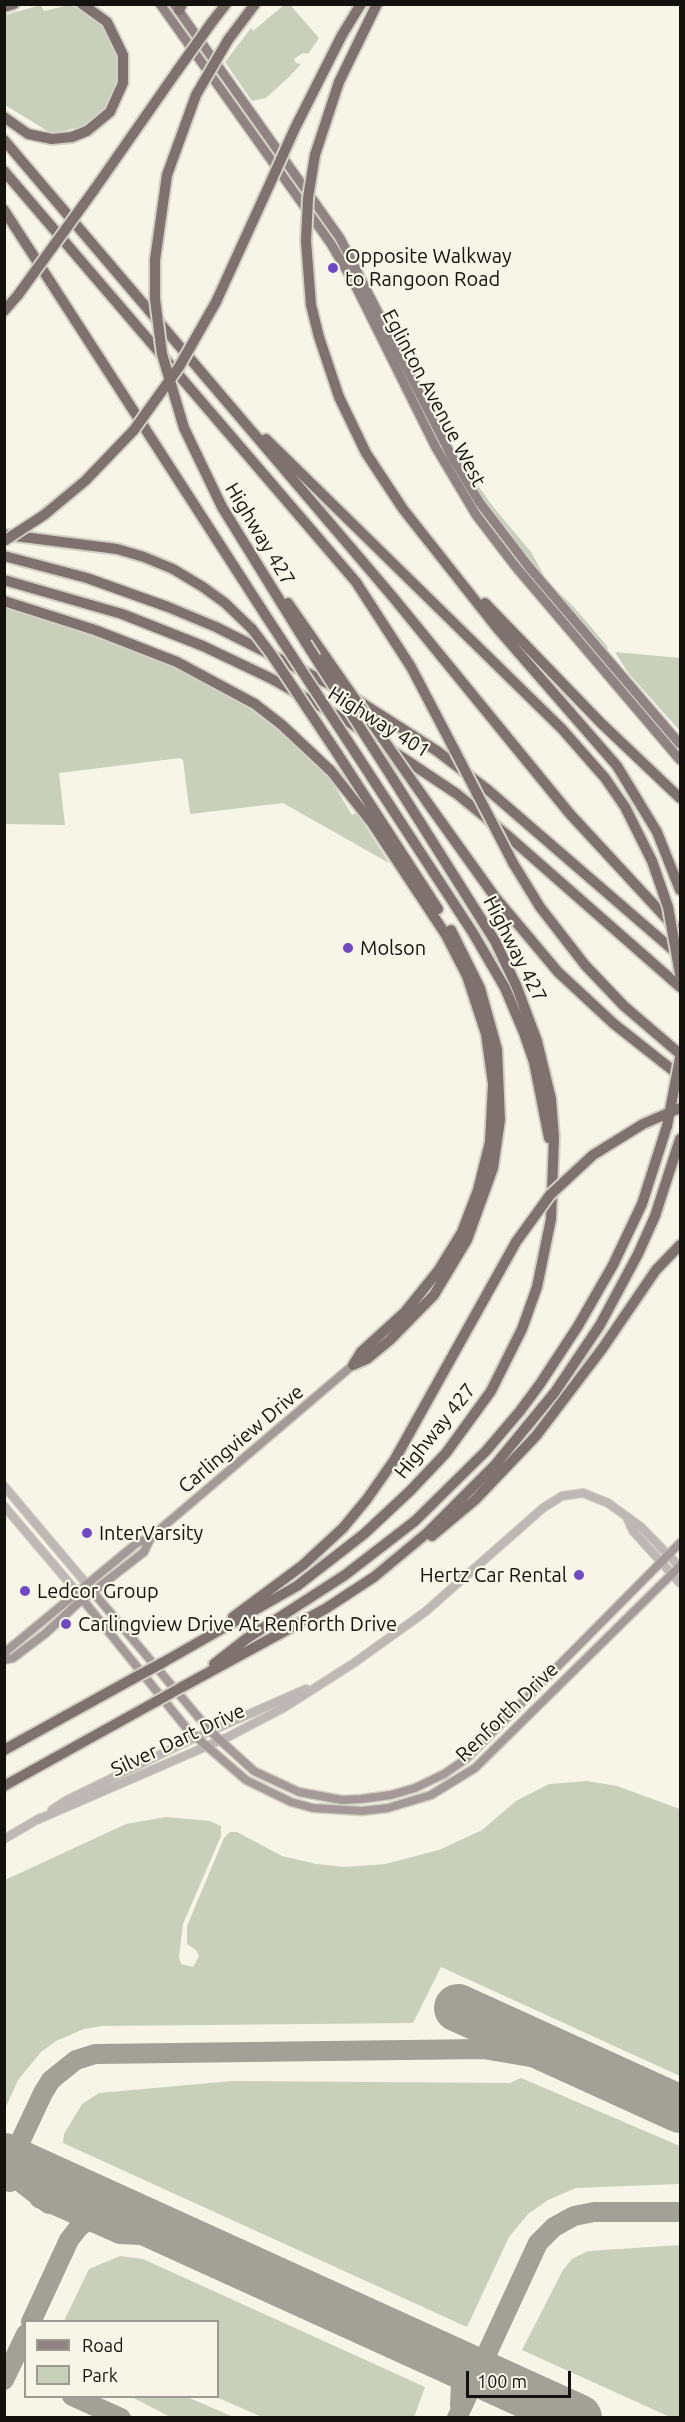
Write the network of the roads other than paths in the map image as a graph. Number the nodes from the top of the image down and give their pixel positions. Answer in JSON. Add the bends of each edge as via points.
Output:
{"nodes":[{"id":1,"x":14,"y":4,"type":"edge"},
{"id":2,"x":82,"y":4,"type":"edge"},
{"id":3,"x":160,"y":4,"type":"edge"},
{"id":4,"x":226,"y":4,"type":"edge"},
{"id":5,"x":255,"y":4,"type":"edge"},
{"id":6,"x":361,"y":4,"type":"edge"},
{"id":7,"x":377,"y":4,"type":"edge"},
{"id":8,"x":178,"y":6,"type":"edge"},
{"id":9,"x":4,"y":7,"type":"edge"},
{"id":10,"x":4,"y":117,"type":"edge"},
{"id":11,"x":4,"y":140,"type":"edge"},
{"id":12,"x":4,"y":171,"type":"edge"},
{"id":13,"x":4,"y":210,"type":"edge"},
{"id":14,"x":4,"y":311,"type":"edge"},
{"id":15,"x":208,"y":378,"type":"junction"},
{"id":16,"x":4,"y":535,"type":"edge"},
{"id":17,"x":4,"y":541,"type":"edge"},
{"id":18,"x":4,"y":556,"type":"edge"},
{"id":19,"x":253,"y":558,"type":"junction"},
{"id":20,"x":454,"y":573,"type":"junction"},
{"id":21,"x":4,"y":580,"type":"edge"},
{"id":22,"x":4,"y":601,"type":"edge"},
{"id":23,"x":681,"y":744,"type":"edge"},
{"id":24,"x":681,"y":760,"type":"edge"},
{"id":25,"x":681,"y":798,"type":"edge"},
{"id":26,"x":680,"y":890,"type":"edge"},
{"id":27,"x":681,"y":933,"type":"edge"},
{"id":28,"x":681,"y":956,"type":"edge"},
{"id":29,"x":681,"y":974,"type":"edge"},
{"id":30,"x":681,"y":987,"type":"edge"},
{"id":31,"x":681,"y":1056,"type":"edge"},
{"id":32,"x":681,"y":1076,"type":"edge"},
{"id":33,"x":681,"y":1108,"type":"edge"},
{"id":34,"x":681,"y":1139,"type":"edge"},
{"id":35,"x":552,"y":1155,"type":"junction"},
{"id":36,"x":681,"y":1245,"type":"edge"},
{"id":37,"x":353,"y":1365,"type":"junction"},
{"id":38,"x":4,"y":1486,"type":"edge"},
{"id":39,"x":4,"y":1506,"type":"edge"},
{"id":40,"x":628,"y":1520,"type":"junction"},
{"id":41,"x":151,"y":1537,"type":"junction"},
{"id":42,"x":681,"y":1543,"type":"edge"},
{"id":43,"x":669,"y":1555,"type":"junction"},
{"id":44,"x":660,"y":1562,"type":"junction"},
{"id":45,"x":390,"y":1566,"type":"junction"},
{"id":46,"x":680,"y":1567,"type":"edge"},
{"id":47,"x":673,"y":1575,"type":"junction"},
{"id":48,"x":681,"y":1582,"type":"edge"},
{"id":49,"x":87,"y":1584,"type":"junction"},
{"id":50,"x":93,"y":1592,"type":"junction"},
{"id":51,"x":80,"y":1596,"type":"junction"},
{"id":52,"x":187,"y":1649,"type":"junction"},
{"id":53,"x":4,"y":1653,"type":"edge"},
{"id":54,"x":4,"y":1660,"type":"edge"},
{"id":55,"x":327,"y":1680,"type":"junction"},
{"id":56,"x":186,"y":1685,"type":"junction"},
{"id":57,"x":210,"y":1731,"type":"junction"},
{"id":58,"x":196,"y":1738,"type":"junction"},
{"id":59,"x":219,"y":1740,"type":"junction"},
{"id":60,"x":204,"y":1746,"type":"junction"},
{"id":61,"x":4,"y":1750,"type":"edge"},
{"id":62,"x":4,"y":1786,"type":"edge"},
{"id":63,"x":37,"y":1820,"type":"junction"},
{"id":64,"x":4,"y":1839,"type":"edge"}],
"edges":[{"from":1,"to":9,"type":"highway"},
{"from":2,"to":10,"type":"highway","via":[[107,22],[123,55],[124,77],[110,112],[80,134],[52,139],[28,134]]},
{"from":3,"to":24,"type":"main road","name":"Eglinton Avenue West","via":[[331,244],[436,448],[476,515]]},
{"from":4,"to":14,"type":"highway","bridge":true},
{"from":5,"to":19,"type":"highway","name":"Highway 427","bridge":true,"via":[[228,40],[196,95],[167,175],[155,260],[162,354],[184,428],[213,492]]},
{"from":6,"to":17,"type":"highway","bridge":true,"via":[[295,128],[216,302],[179,367],[134,430],[93,474]]},
{"from":7,"to":20,"type":"highway","bridge":true,"via":[[339,82],[315,155],[306,241],[311,305],[328,368],[350,424],[385,483]]},
{"from":8,"to":23,"type":"main road","name":"Eglinton Avenue West","via":[[340,238],[452,457],[480,503],[536,575]]},
{"from":11,"to":15,"type":"highway"},
{"from":12,"to":31,"type":"highway","bridge":true,"via":[[356,582],[411,667],[540,907],[585,965]]},
{"from":13,"to":35,"type":"highway","bridge":true,"via":[[505,988],[534,1062]]},
{"from":15,"to":27,"type":"highway","via":[[570,814]]},
{"from":15,"to":29,"type":"highway","bridge":true,"via":[[562,729],[605,778],[625,807],[652,861],[668,907]]},
{"from":16,"to":37,"type":"highway","bridge":true,"via":[[144,556],[173,569],[225,603],[272,654],[472,967],[493,1030],[500,1082],[500,1120],[493,1168],[467,1240],[448,1274],[424,1306],[368,1359]]},
{"from":18,"to":28,"type":"highway","name":"Highway 401","via":[[87,578],[168,607],[290,663],[368,707],[437,751],[488,790]]},
{"from":19,"to":32,"type":"highway","bridge":true,"via":[[503,907],[552,965],[614,1024]]},
{"from":19,"to":35,"type":"highway","name":"Highway 427","bridge":true,"via":[[483,921],[516,985],[547,1079],[554,1119]]},
{"from":20,"to":25,"type":"highway","via":[[600,722]]},
{"from":20,"to":26,"type":"highway","via":[[632,787],[666,850]]},
{"from":21,"to":30,"type":"highway","name":"Highway 401","via":[[122,614],[193,642],[270,678],[352,724],[482,814]]},
{"from":22,"to":37,"type":"highway","via":[[177,662],[275,719],[306,745],[352,796],[440,927],[467,976],[486,1034],[493,1084],[490,1142],[478,1190],[462,1232],[438,1271],[405,1312],[361,1352]]},
{"from":31,"to":56,"type":"highway","bridge":true,"via":[[667,1126],[642,1204],[613,1265],[540,1384],[500,1435],[400,1533]]},
{"from":33,"to":52,"type":"highway","bridge":true,"via":[[643,1124],[593,1155],[550,1195],[516,1242],[394,1459],[367,1499],[303,1565]]},
{"from":34,"to":45,"type":"highway","via":[[638,1254],[579,1357],[527,1429],[495,1465]]},
{"from":35,"to":52,"type":"highway","name":"Highway 427","via":[[551,1219],[533,1302],[497,1380],[446,1453],[342,1553],[277,1599]]},
{"from":36,"to":45,"type":"highway","via":[[656,1270],[536,1436],[457,1517]]},
{"from":37,"to":41,"type":"main road","name":"Carlingview Drive"},
{"from":38,"to":49,"type":"street"},
{"from":39,"to":51,"type":"street"},
{"from":40,"to":43,"type":"street","via":[[641,1527]]},
{"from":40,"to":44,"type":"street"},
{"from":40,"to":55,"type":"street","name":"Silver Dart Drive","via":[[595,1496],[576,1492],[562,1496],[543,1508],[425,1612]]},
{"from":41,"to":49,"type":"main road","name":"Carlingview Drive","via":[[137,1543]]},
{"from":41,"to":50,"type":"main road","name":"Carlingview Drive","via":[[144,1552]]},
{"from":42,"to":43,"type":"main road","name":"Renforth Drive"},
{"from":43,"to":44,"type":"main road","name":"Renforth Drive"},
{"from":43,"to":46,"type":"street"},
{"from":44,"to":47,"type":"street"},
{"from":44,"to":59,"type":"main road","name":"Renforth Drive","via":[[488,1739],[444,1774],[415,1788],[391,1795],[342,1800],[299,1792],[254,1771]]},
{"from":45,"to":56,"type":"highway","via":[[325,1609]]},
{"from":46,"to":47,"type":"main road","name":"Renforth Drive"},
{"from":47,"to":48,"type":"street"},
{"from":47,"to":60,"type":"main road","name":"Renforth Drive","via":[[475,1768],[431,1795],[362,1811],[313,1808],[281,1798],[246,1780]]},
{"from":49,"to":50,"type":"street"},
{"from":49,"to":51,"type":"main road","name":"Carlingview Drive"},
{"from":50,"to":51,"type":"main road","name":"Carlingview Drive"},
{"from":50,"to":57,"type":"main road","name":"Renforth Drive"},
{"from":51,"to":53,"type":"main road","name":"Carlingview Drive"},
{"from":51,"to":54,"type":"main road","name":"Carlingview Drive","via":[[46,1633],[14,1658]]},
{"from":51,"to":58,"type":"main road","name":"Renforth Drive"},
{"from":52,"to":61,"type":"highway","name":"Highway 427","bridge":true},
{"from":55,"to":57,"type":"street","name":"Silver Dart Drive"},
{"from":55,"to":59,"type":"street","name":"Silver Dart Drive","via":[[285,1707]]},
{"from":56,"to":62,"type":"highway","bridge":true},
{"from":57,"to":58,"type":"street","name":"Silver Dart Drive"},
{"from":57,"to":59,"type":"main road","name":"Renforth Drive"},
{"from":58,"to":60,"type":"main road","name":"Renforth Drive"},
{"from":58,"to":63,"type":"street","name":"Silver Dart Drive","via":[[67,1800]]},
{"from":59,"to":60,"type":"street","name":"Silver Dart Drive"},
{"from":60,"to":63,"type":"street","name":"Silver Dart Drive"},
{"from":63,"to":64,"type":"street","name":"Silver Dart Drive"}]}
